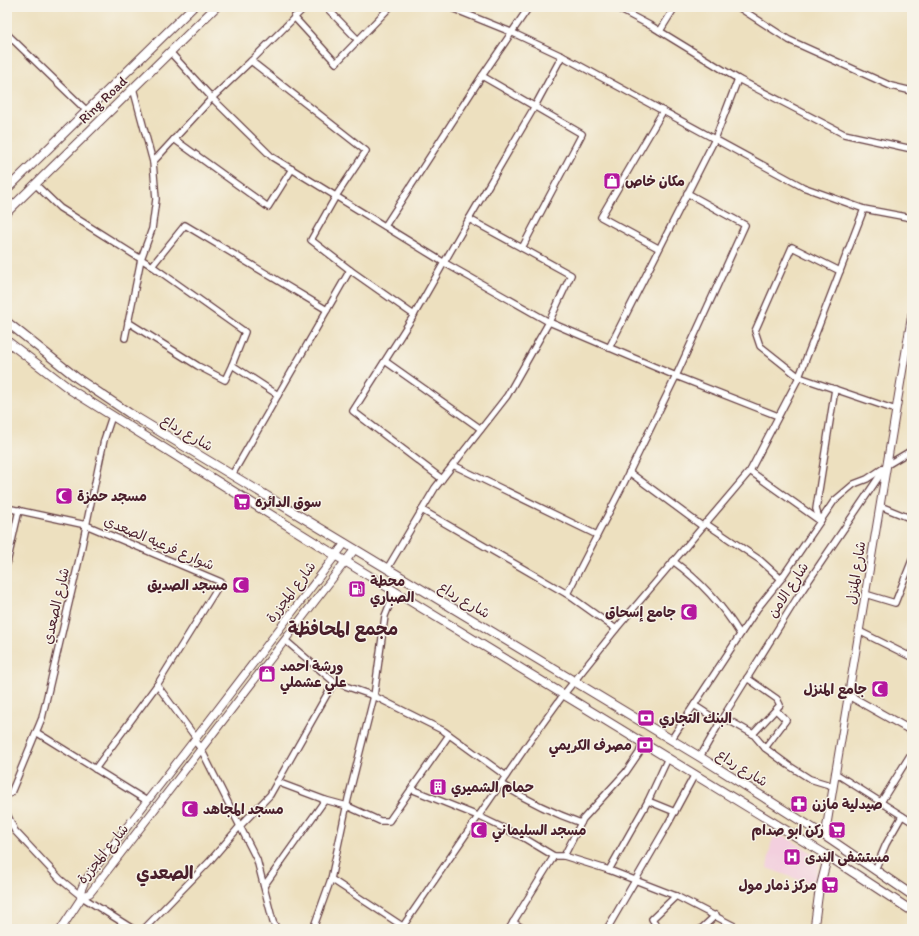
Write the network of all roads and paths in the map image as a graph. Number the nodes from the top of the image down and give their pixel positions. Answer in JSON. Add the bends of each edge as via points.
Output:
{"nodes":[{"id":1,"x":193,"y":7,"type":"edge"},
{"id":2,"x":216,"y":7,"type":"edge"},
{"id":3,"x":305,"y":7,"type":"edge"},
{"id":4,"x":326,"y":7,"type":"edge"},
{"id":5,"x":390,"y":7,"type":"edge"},
{"id":6,"x":449,"y":7,"type":"edge"},
{"id":7,"x":529,"y":7,"type":"edge"},
{"id":8,"x":615,"y":7,"type":"edge"},
{"id":9,"x":675,"y":7,"type":"edge"},
{"id":10,"x":738,"y":7,"type":"edge"},
{"id":11,"x":294,"y":18,"type":"junction"},
{"id":12,"x":660,"y":31,"type":"junction"},
{"id":13,"x":511,"y":32,"type":"junction"},
{"id":14,"x":7,"y":34,"type":"edge"},
{"id":15,"x":358,"y":40,"type":"junction"},
{"id":16,"x":170,"y":52,"type":"junction"},
{"id":17,"x":562,"y":56,"type":"junction"},
{"id":18,"x":251,"y":61,"type":"junction"},
{"id":19,"x":482,"y":76,"type":"junction"},
{"id":20,"x":738,"y":79,"type":"junction"},
{"id":21,"x":133,"y":88,"type":"junction"},
{"id":22,"x":912,"y":92,"type":"edge"},
{"id":23,"x":212,"y":98,"type":"junction"},
{"id":24,"x":535,"y":106,"type":"junction"},
{"id":25,"x":87,"y":111,"type":"junction"},
{"id":26,"x":663,"y":111,"type":"junction"},
{"id":27,"x":174,"y":139,"type":"junction"},
{"id":28,"x":714,"y":139,"type":"junction"},
{"id":29,"x":912,"y":149,"type":"edge"},
{"id":30,"x":153,"y":162,"type":"junction"},
{"id":31,"x":292,"y":169,"type":"junction"},
{"id":32,"x":35,"y":184,"type":"junction"},
{"id":33,"x":7,"y":189,"type":"edge"},
{"id":34,"x":687,"y":193,"type":"junction"},
{"id":35,"x":336,"y":196,"type":"junction"},
{"id":36,"x":864,"y":209,"type":"junction"},
{"id":37,"x":7,"y":212,"type":"edge"},
{"id":38,"x":469,"y":218,"type":"junction"},
{"id":39,"x":912,"y":218,"type":"edge"},
{"id":40,"x":385,"y":226,"type":"junction"},
{"id":41,"x":522,"y":248,"type":"junction"},
{"id":42,"x":658,"y":248,"type":"junction"},
{"id":43,"x":141,"y":260,"type":"junction"},
{"id":44,"x":443,"y":262,"type":"junction"},
{"id":45,"x":152,"y":266,"type":"junction"},
{"id":46,"x":350,"y":270,"type":"junction"},
{"id":47,"x":840,"y":271,"type":"junction"},
{"id":48,"x":327,"y":310,"type":"junction"},
{"id":49,"x":912,"y":314,"type":"edge"},
{"id":50,"x":414,"y":315,"type":"junction"},
{"id":51,"x":7,"y":322,"type":"edge"},
{"id":52,"x":128,"y":322,"type":"junction"},
{"id":53,"x":549,"y":322,"type":"junction"},
{"id":54,"x":125,"y":338,"type":"dead end"},
{"id":55,"x":7,"y":340,"type":"edge"},
{"id":56,"x":608,"y":348,"type":"junction"},
{"id":57,"x":385,"y":361,"type":"junction"},
{"id":58,"x":232,"y":365,"type":"junction"},
{"id":59,"x":676,"y":376,"type":"junction"},
{"id":60,"x":799,"y":377,"type":"junction"},
{"id":61,"x":836,"y":389,"type":"junction"},
{"id":62,"x":278,"y":395,"type":"junction"},
{"id":63,"x":896,"y":410,"type":"junction"},
{"id":64,"x":112,"y":416,"type":"junction"},
{"id":65,"x":778,"y":416,"type":"junction"},
{"id":66,"x":481,"y":429,"type":"junction"},
{"id":67,"x":912,"y":450,"type":"edge"},
{"id":68,"x":453,"y":466,"type":"junction"},
{"id":69,"x":886,"y":467,"type":"junction"},
{"id":70,"x":750,"y":471,"type":"junction"},
{"id":71,"x":629,"y":472,"type":"junction"},
{"id":72,"x":232,"y":475,"type":"junction"},
{"id":73,"x":442,"y":479,"type":"junction"},
{"id":74,"x":880,"y":506,"type":"junction"},
{"id":75,"x":7,"y":508,"type":"edge"},
{"id":76,"x":19,"y":510,"type":"junction"},
{"id":77,"x":422,"y":510,"type":"junction"},
{"id":78,"x":912,"y":519,"type":"edge"},
{"id":79,"x":820,"y":521,"type":"junction"},
{"id":80,"x":703,"y":524,"type":"junction"},
{"id":81,"x":86,"y":525,"type":"junction"},
{"id":82,"x":597,"y":535,"type":"junction"},
{"id":83,"x":345,"y":543,"type":"junction"},
{"id":84,"x":355,"y":549,"type":"junction"},
{"id":85,"x":335,"y":556,"type":"junction"},
{"id":86,"x":912,"y":560,"type":"edge"},
{"id":87,"x":345,"y":561,"type":"junction"},
{"id":88,"x":673,"y":561,"type":"junction"},
{"id":89,"x":7,"y":563,"type":"edge"},
{"id":90,"x":388,"y":569,"type":"junction"},
{"id":91,"x":781,"y":579,"type":"junction"},
{"id":92,"x":395,"y":591,"type":"junction"},
{"id":93,"x":568,"y":594,"type":"junction"},
{"id":94,"x":865,"y":594,"type":"junction"},
{"id":95,"x":616,"y":629,"type":"junction"},
{"id":96,"x":859,"y":631,"type":"junction"},
{"id":97,"x":740,"y":634,"type":"junction"},
{"id":98,"x":285,"y":640,"type":"junction"},
{"id":99,"x":911,"y":656,"type":"edge"},
{"id":100,"x":747,"y":678,"type":"junction"},
{"id":101,"x":574,"y":681,"type":"junction"},
{"id":102,"x":334,"y":682,"type":"junction"},
{"id":103,"x":158,"y":685,"type":"junction"},
{"id":104,"x":564,"y":694,"type":"junction"},
{"id":105,"x":848,"y":695,"type":"junction"},
{"id":106,"x":374,"y":696,"type":"junction"},
{"id":107,"x":694,"y":705,"type":"junction"},
{"id":108,"x":776,"y":710,"type":"junction"},
{"id":109,"x":722,"y":719,"type":"junction"},
{"id":110,"x":36,"y":732,"type":"junction"},
{"id":111,"x":912,"y":732,"type":"edge"},
{"id":112,"x":753,"y":734,"type":"junction"},
{"id":113,"x":449,"y":735,"type":"junction"},
{"id":114,"x":195,"y":739,"type":"junction"},
{"id":115,"x":671,"y":740,"type":"junction"},
{"id":116,"x":643,"y":742,"type":"junction"},
{"id":117,"x":765,"y":748,"type":"junction"},
{"id":118,"x":201,"y":749,"type":"junction"},
{"id":119,"x":912,"y":752,"type":"edge"},
{"id":120,"x":700,"y":757,"type":"junction"},
{"id":121,"x":668,"y":758,"type":"junction"},
{"id":122,"x":95,"y":769,"type":"junction"},
{"id":123,"x":835,"y":773,"type":"junction"},
{"id":124,"x":695,"y":774,"type":"junction"},
{"id":125,"x":506,"y":776,"type":"junction"},
{"id":126,"x":277,"y":782,"type":"junction"},
{"id":127,"x":501,"y":784,"type":"junction"},
{"id":128,"x":833,"y":786,"type":"junction"},
{"id":129,"x":411,"y":789,"type":"junction"},
{"id":130,"x":7,"y":795,"type":"edge"},
{"id":131,"x":325,"y":800,"type":"junction"},
{"id":132,"x":147,"y":801,"type":"junction"},
{"id":133,"x":648,"y":801,"type":"junction"},
{"id":134,"x":881,"y":802,"type":"junction"},
{"id":135,"x":347,"y":806,"type":"junction"},
{"id":136,"x":675,"y":812,"type":"junction"},
{"id":137,"x":7,"y":814,"type":"edge"},
{"id":138,"x":478,"y":816,"type":"junction"},
{"id":139,"x":902,"y":816,"type":"junction"},
{"id":140,"x":912,"y":822,"type":"edge"},
{"id":141,"x":581,"y":823,"type":"junction"},
{"id":142,"x":240,"y":826,"type":"junction"},
{"id":143,"x":825,"y":836,"type":"junction"},
{"id":144,"x":554,"y":856,"type":"junction"},
{"id":145,"x":564,"y":856,"type":"junction"},
{"id":146,"x":828,"y":856,"type":"junction"},
{"id":147,"x":609,"y":870,"type":"junction"},
{"id":148,"x":875,"y":870,"type":"junction"},
{"id":149,"x":331,"y":879,"type":"junction"},
{"id":150,"x":636,"y":881,"type":"junction"},
{"id":151,"x":264,"y":886,"type":"junction"},
{"id":152,"x":912,"y":895,"type":"edge"},
{"id":153,"x":676,"y":896,"type":"junction"},
{"id":154,"x":82,"y":897,"type":"junction"},
{"id":155,"x":912,"y":911,"type":"edge"},
{"id":156,"x":716,"y":915,"type":"junction"},
{"id":157,"x":513,"y":922,"type":"junction"},
{"id":158,"x":404,"y":928,"type":"edge"},
{"id":159,"x":61,"y":929,"type":"edge"},
{"id":160,"x":133,"y":929,"type":"edge"},
{"id":161,"x":144,"y":929,"type":"edge"},
{"id":162,"x":277,"y":929,"type":"edge"},
{"id":163,"x":313,"y":929,"type":"edge"},
{"id":164,"x":509,"y":929,"type":"edge"},
{"id":165,"x":524,"y":929,"type":"edge"},
{"id":166,"x":607,"y":929,"type":"edge"},
{"id":167,"x":659,"y":929,"type":"edge"},
{"id":168,"x":701,"y":929,"type":"edge"},
{"id":169,"x":740,"y":929,"type":"edge"},
{"id":170,"x":814,"y":929,"type":"edge"}],
"edges":[{"from":1,"to":25,"type":"main road","name":"Ring Road"},
{"from":2,"to":16,"type":"main road","name":"Ring Road"},
{"from":3,"to":11,"type":"street"},
{"from":4,"to":15,"type":"street"},
{"from":5,"to":15,"type":"street"},
{"from":6,"to":13,"type":"street"},
{"from":7,"to":13,"type":"street"},
{"from":8,"to":12,"type":"street"},
{"from":9,"to":12,"type":"street"},
{"from":10,"to":22,"type":"street","via":[[789,40],[891,86]]},
{"from":11,"to":15,"type":"street","via":[[336,63]]},
{"from":11,"to":18,"type":"street"},
{"from":12,"to":20,"type":"street"},
{"from":13,"to":17,"type":"street"},
{"from":13,"to":19,"type":"street"},
{"from":14,"to":25,"type":"street"},
{"from":16,"to":21,"type":"main road","name":"Ring Road"},
{"from":16,"to":23,"type":"street"},
{"from":17,"to":24,"type":"street"},
{"from":17,"to":26,"type":"street"},
{"from":18,"to":23,"type":"street"},
{"from":18,"to":35,"type":"street","via":[[366,151]]},
{"from":19,"to":24,"type":"street"},
{"from":19,"to":40,"type":"street"},
{"from":20,"to":28,"type":"street"},
{"from":20,"to":29,"type":"street","via":[[844,134]]},
{"from":21,"to":30,"type":"street"},
{"from":21,"to":32,"type":"main road","name":"Ring Road"},
{"from":23,"to":27,"type":"street"},
{"from":23,"to":31,"type":"street","via":[[272,157]]},
{"from":24,"to":38,"type":"street"},
{"from":24,"to":41,"type":"street","via":[[582,134]]},
{"from":25,"to":33,"type":"main road","name":"Ring Road"},
{"from":26,"to":28,"type":"street"},
{"from":26,"to":42,"type":"street","via":[[601,217]]},
{"from":27,"to":30,"type":"street"},
{"from":27,"to":31,"type":"street","via":[[268,207]]},
{"from":28,"to":34,"type":"street"},
{"from":28,"to":36,"type":"street","via":[[803,187]]},
{"from":30,"to":43,"type":"street","via":[[156,199],[152,229]]},
{"from":31,"to":35,"type":"street"},
{"from":32,"to":37,"type":"main road","name":"Ring Road"},
{"from":32,"to":43,"type":"street","via":[[60,208]]},
{"from":34,"to":42,"type":"street"},
{"from":34,"to":59,"type":"street","via":[[745,225]]},
{"from":35,"to":40,"type":"street"},
{"from":35,"to":46,"type":"street","via":[[311,240]]},
{"from":36,"to":39,"type":"street"},
{"from":36,"to":47,"type":"street"},
{"from":38,"to":41,"type":"street"},
{"from":38,"to":44,"type":"street"},
{"from":40,"to":44,"type":"street"},
{"from":41,"to":53,"type":"street","via":[[571,275]]},
{"from":42,"to":56,"type":"street"},
{"from":43,"to":45,"type":"street"},
{"from":43,"to":52,"type":"street"},
{"from":44,"to":50,"type":"street"},
{"from":44,"to":53,"type":"street"},
{"from":45,"to":48,"type":"street","via":[[185,225]]},
{"from":45,"to":58,"type":"street","via":[[245,332]]},
{"from":46,"to":48,"type":"street"},
{"from":46,"to":50,"type":"street"},
{"from":47,"to":60,"type":"street"},
{"from":47,"to":60,"type":"street","via":[[792,247],[755,331],[760,346]]},
{"from":48,"to":62,"type":"street"},
{"from":49,"to":63,"type":"street","name":"شارع المنزل"},
{"from":50,"to":57,"type":"street"},
{"from":51,"to":72,"type":"main road","name":"شارع رداع","via":[[77,378],[129,413]]},
{"from":52,"to":54,"type":"street"},
{"from":52,"to":58,"type":"street","via":[[225,380]]},
{"from":53,"to":56,"type":"street"},
{"from":53,"to":66,"type":"street","via":[[507,396]]},
{"from":55,"to":64,"type":"main road","name":"شارع رداع","via":[[71,390]]},
{"from":56,"to":59,"type":"street"},
{"from":57,"to":66,"type":"street"},
{"from":57,"to":73,"type":"street","via":[[353,411]]},
{"from":58,"to":62,"type":"street"},
{"from":59,"to":65,"type":"street"},
{"from":59,"to":71,"type":"street"},
{"from":60,"to":61,"type":"street"},
{"from":60,"to":65,"type":"street"},
{"from":61,"to":63,"type":"street"},
{"from":61,"to":79,"type":"street","via":[[816,509]]},
{"from":62,"to":72,"type":"street"},
{"from":63,"to":69,"type":"street","name":"شارع المنزل"},
{"from":64,"to":81,"type":"street","name":"شارع الصعدي","via":[[104,440]]},
{"from":64,"to":85,"type":"main road","name":"شارع رداع"},
{"from":65,"to":70,"type":"street"},
{"from":66,"to":68,"type":"street"},
{"from":67,"to":69,"type":"street","name":"شارع الامن"},
{"from":68,"to":73,"type":"street"},
{"from":68,"to":82,"type":"street"},
{"from":69,"to":74,"type":"street","name":"شارع المنزل"},
{"from":69,"to":79,"type":"street","via":[[854,484],[834,501]]},
{"from":69,"to":100,"type":"street","name":"شارع الامن","via":[[797,598]]},
{"from":70,"to":79,"type":"street"},
{"from":70,"to":80,"type":"street"},
{"from":71,"to":80,"type":"street"},
{"from":71,"to":82,"type":"street"},
{"from":72,"to":83,"type":"main road","name":"شارع رداع"},
{"from":73,"to":77,"type":"street"},
{"from":74,"to":78,"type":"street"},
{"from":74,"to":94,"type":"street","name":"شارع المنزل"},
{"from":75,"to":76,"type":"street"},
{"from":76,"to":81,"type":"street"},
{"from":76,"to":89,"type":"street"},
{"from":77,"to":90,"type":"street"},
{"from":77,"to":93,"type":"street"},
{"from":79,"to":91,"type":"street"},
{"from":80,"to":88,"type":"street"},
{"from":80,"to":91,"type":"street","via":[[760,560]]},
{"from":81,"to":103,"type":"street","name":"شوارع فرعيه الصعدي","via":[[221,582]]},
{"from":81,"to":110,"type":"street","name":"شارع الصعدي","via":[[42,718]]},
{"from":82,"to":93,"type":"street"},
{"from":83,"to":84,"type":"main road","name":"شارع رداع"},
{"from":83,"to":85,"type":"street","name":"شارع المجزرة"},
{"from":84,"to":87,"type":"street","name":"شارع المجزرة"},
{"from":84,"to":90,"type":"main road","name":"شارع رداع"},
{"from":85,"to":87,"type":"main road","name":"شارع رداع"},
{"from":85,"to":114,"type":"street","name":"شارع المجزرة"},
{"from":86,"to":94,"type":"street","via":[[895,603]]},
{"from":87,"to":92,"type":"main road","name":"شارع رداع"},
{"from":87,"to":98,"type":"street","name":"شارع المجزرة"},
{"from":88,"to":95,"type":"street"},
{"from":88,"to":97,"type":"street","via":[[724,610]]},
{"from":90,"to":101,"type":"main road","name":"شارع رداع"},
{"from":91,"to":97,"type":"street"},
{"from":92,"to":104,"type":"main road","name":"شارع رداع"},
{"from":92,"to":106,"type":"street","via":[[385,616]]},
{"from":93,"to":95,"type":"street"},
{"from":94,"to":96,"type":"street","name":"شارع المنزل"},
{"from":95,"to":101,"type":"street"},
{"from":96,"to":99,"type":"street"},
{"from":96,"to":105,"type":"street","name":"شارع المنزل"},
{"from":97,"to":107,"type":"street"},
{"from":98,"to":102,"type":"street"},
{"from":98,"to":118,"type":"street","name":"شارع المجزرة"},
{"from":100,"to":108,"type":"street","via":[[777,699],[780,705]]},
{"from":100,"to":109,"type":"street","name":"شارع الامن"},
{"from":101,"to":104,"type":"street"},
{"from":101,"to":115,"type":"main road","name":"شارع رداع"},
{"from":102,"to":106,"type":"street"},
{"from":102,"to":126,"type":"street"},
{"from":103,"to":114,"type":"street"},
{"from":103,"to":122,"type":"street","name":"شوارع فرعيه الصعدي"},
{"from":104,"to":116,"type":"main road","name":"شارع رداع"},
{"from":104,"to":125,"type":"street"},
{"from":105,"to":111,"type":"street"},
{"from":105,"to":123,"type":"street","name":"شارع المنزل"},
{"from":106,"to":113,"type":"street"},
{"from":106,"to":135,"type":"street"},
{"from":107,"to":109,"type":"street"},
{"from":107,"to":115,"type":"street"},
{"from":108,"to":112,"type":"street"},
{"from":108,"to":117,"type":"street","via":[[786,720]]},
{"from":109,"to":112,"type":"street"},
{"from":109,"to":120,"type":"street","name":"شارع الامن"},
{"from":110,"to":122,"type":"street"},
{"from":110,"to":130,"type":"street","name":"شارع الصعدي","via":[[11,793]]},
{"from":112,"to":117,"type":"street"},
{"from":113,"to":125,"type":"street"},
{"from":113,"to":129,"type":"street"},
{"from":114,"to":118,"type":"street"},
{"from":114,"to":132,"type":"street","name":"شارع المجزرة"},
{"from":115,"to":120,"type":"main road","name":"شارع رداع"},
{"from":116,"to":121,"type":"main road","name":"شارع رداع"},
{"from":116,"to":141,"type":"street","via":[[640,753],[626,772]]},
{"from":117,"to":128,"type":"street","via":[[810,779]]},
{"from":118,"to":142,"type":"street"},
{"from":118,"to":154,"type":"street","name":"شارع المجزرة","via":[[90,893]]},
{"from":119,"to":134,"type":"street"},
{"from":120,"to":143,"type":"main road","name":"شارع رداع"},
{"from":121,"to":124,"type":"main road","name":"شارع رداع"},
{"from":121,"to":133,"type":"street"},
{"from":122,"to":132,"type":"street"},
{"from":123,"to":128,"type":"street","name":"شارع المنزل"},
{"from":123,"to":134,"type":"street"},
{"from":124,"to":136,"type":"street"},
{"from":124,"to":146,"type":"main road","name":"شارع رداع"},
{"from":125,"to":127,"type":"street"},
{"from":126,"to":131,"type":"street"},
{"from":126,"to":142,"type":"street","via":[[270,795]]},
{"from":127,"to":138,"type":"street"},
{"from":127,"to":141,"type":"street","via":[[553,813]]},
{"from":128,"to":143,"type":"street","name":"شارع المنزل"},
{"from":129,"to":135,"type":"street","via":[[389,821],[380,821]]},
{"from":129,"to":138,"type":"street"},
{"from":131,"to":135,"type":"street"},
{"from":131,"to":151,"type":"street"},
{"from":132,"to":154,"type":"street","name":"شارع المجزرة","via":[[85,881]]},
{"from":133,"to":136,"type":"street"},
{"from":133,"to":147,"type":"street"},
{"from":134,"to":139,"type":"street"},
{"from":135,"to":149,"type":"street"},
{"from":136,"to":150,"type":"street"},
{"from":137,"to":154,"type":"street","via":[[15,831],[60,879]]},
{"from":138,"to":144,"type":"street"},
{"from":138,"to":158,"type":"street"},
{"from":139,"to":140,"type":"street"},
{"from":139,"to":148,"type":"street"},
{"from":141,"to":145,"type":"street"},
{"from":142,"to":151,"type":"street","via":[[257,860]]},
{"from":142,"to":161,"type":"street"},
{"from":143,"to":148,"type":"main road","name":"شارع رداع"},
{"from":144,"to":145,"type":"street"},
{"from":144,"to":157,"type":"street"},
{"from":145,"to":147,"type":"street"},
{"from":146,"to":155,"type":"main road","name":"شارع رداع"},
{"from":146,"to":170,"type":"street","via":[[819,891]]},
{"from":147,"to":150,"type":"street"},
{"from":148,"to":152,"type":"main road","name":"شارع رداع"},
{"from":149,"to":158,"type":"street"},
{"from":149,"to":163,"type":"street"},
{"from":150,"to":153,"type":"street"},
{"from":150,"to":166,"type":"street"},
{"from":151,"to":162,"type":"street"},
{"from":153,"to":156,"type":"street"},
{"from":153,"to":167,"type":"street","via":[[652,919]]},
{"from":154,"to":159,"type":"street"},
{"from":154,"to":160,"type":"street"},
{"from":156,"to":168,"type":"street"},
{"from":156,"to":169,"type":"street"},
{"from":157,"to":164,"type":"street"},
{"from":157,"to":165,"type":"street"}]}
